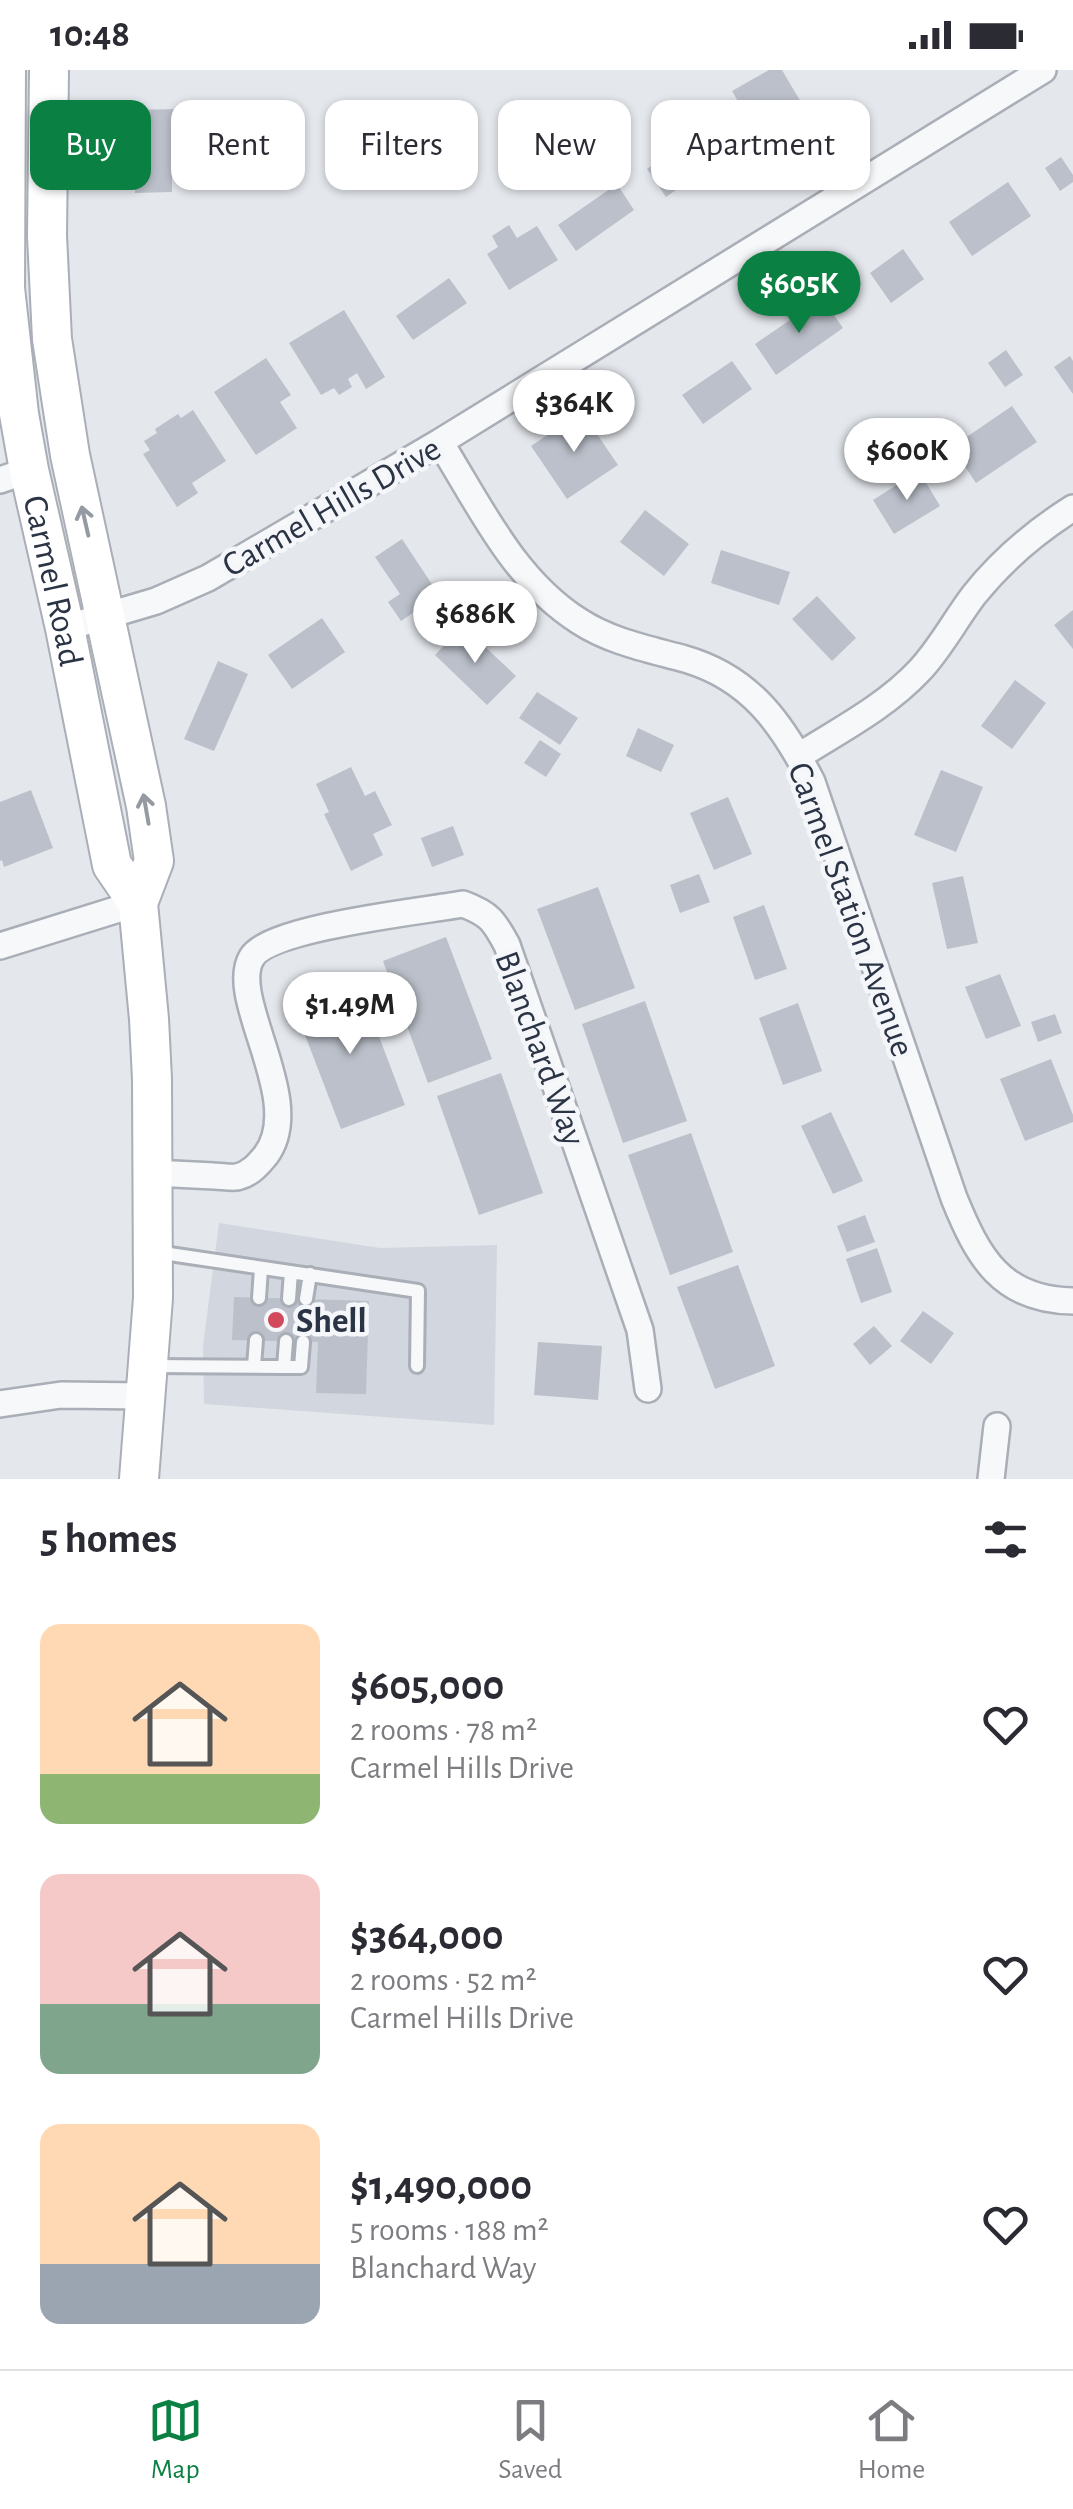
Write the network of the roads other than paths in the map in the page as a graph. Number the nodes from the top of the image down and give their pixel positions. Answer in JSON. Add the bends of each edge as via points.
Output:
{"nodes":[{"id":1,"x":48,"y":70,"type":"edge"},
{"id":2,"x":1043,"y":70,"type":"edge"},
{"id":3,"x":4,"y":71,"type":"edge"},
{"id":4,"x":440,"y":442,"type":"junction"},
{"id":5,"x":14,"y":475,"type":"edge"},
{"id":6,"x":1073,"y":508,"type":"edge"},
{"id":7,"x":106,"y":616,"type":"junction"},
{"id":8,"x":65,"y":628,"type":"junction"},
{"id":9,"x":799,"y":756,"type":"junction"},
{"id":10,"x":138,"y":903,"type":"junction"},
{"id":11,"x":0,"y":946,"type":"edge"},
{"id":12,"x":153,"y":1173,"type":"junction"},
{"id":13,"x":153,"y":1252,"type":"junction"},
{"id":14,"x":261,"y":1269,"type":"junction"},
{"id":15,"x":291,"y":1272,"type":"junction"},
{"id":16,"x":310,"y":1274,"type":"junction"},
{"id":17,"x":259,"y":1298,"type":"dead end"},
{"id":18,"x":289,"y":1298,"type":"dead end"},
{"id":19,"x":306,"y":1299,"type":"dead end"},
{"id":20,"x":1073,"y":1302,"type":"edge"},
{"id":21,"x":256,"y":1340,"type":"dead end"},
{"id":22,"x":286,"y":1341,"type":"dead end"},
{"id":23,"x":303,"y":1342,"type":"dead end"},
{"id":24,"x":254,"y":1366,"type":"junction"},
{"id":25,"x":417,"y":1366,"type":"dead end"},
{"id":26,"x":284,"y":1367,"type":"junction"},
{"id":27,"x":145,"y":1381,"type":"junction"},
{"id":28,"x":648,"y":1389,"type":"dead end"},
{"id":29,"x":0,"y":1404,"type":"edge"},
{"id":30,"x":998,"y":1426,"type":"dead end"},
{"id":31,"x":139,"y":1479,"type":"edge"},
{"id":32,"x":992,"y":1479,"type":"edge"}],
"edges":[{"from":7,"to":1,"type":"main road","name":"Carmel Road","one_way":true,"via":[[52,339]]},
{"from":2,"to":4,"type":"street","name":"Carmel Hills Drive"},
{"from":3,"to":5,"type":"main road","name":"Carmel Road"},
{"from":4,"to":7,"type":"street","name":"Carmel Hills Drive","via":[[208,578]]},
{"from":4,"to":9,"type":"street","name":"Carmel Station Avenue","via":[[508,552],[548,598],[609,636],[722,674],[758,699]]},
{"from":5,"to":8,"type":"main road","name":"Carmel Road"},
{"from":6,"to":9,"type":"street","via":[[1008,557],[895,694]]},
{"from":7,"to":8,"type":"street","name":"Carmel Hills Drive"},
{"from":10,"to":7,"type":"main road","name":"Carmel Road","one_way":true,"via":[[154,861]]},
{"from":8,"to":10,"type":"main road","name":"Carmel Road","via":[[112,865]]},
{"from":9,"to":20,"type":"street","name":"Carmel Station Avenue","via":[[970,1236],[1008,1282],[1042,1298]]},
{"from":10,"to":11,"type":"street"},
{"from":10,"to":12,"type":"main road","name":"Carmel Road","via":[[150,1019]]},
{"from":12,"to":13,"type":"main road","name":"Carmel Road"},
{"from":12,"to":28,"type":"street","name":"Blanchard Way","via":[[237,1176],[256,1168],[272,1147],[279,1118],[246,982],[252,957],[271,942],[304,932],[463,904],[481,911],[507,945],[640,1330]]},
{"from":13,"to":14,"type":"lane"},
{"from":13,"to":27,"type":"main road","name":"Carmel Road"},
{"from":14,"to":15,"type":"lane"},
{"from":14,"to":17,"type":"lane"},
{"from":15,"to":16,"type":"lane"},
{"from":15,"to":18,"type":"lane"},
{"from":16,"to":19,"type":"lane"},
{"from":16,"to":25,"type":"lane","via":[[418,1291]]},
{"from":21,"to":24,"type":"lane"},
{"from":22,"to":26,"type":"lane"},
{"from":23,"to":26,"type":"lane","via":[[301,1367]]},
{"from":24,"to":26,"type":"lane"},
{"from":24,"to":27,"type":"lane"},
{"from":27,"to":29,"type":"street"},
{"from":27,"to":31,"type":"main road","name":"Carmel Road"},
{"from":30,"to":32,"type":"street"}]}
